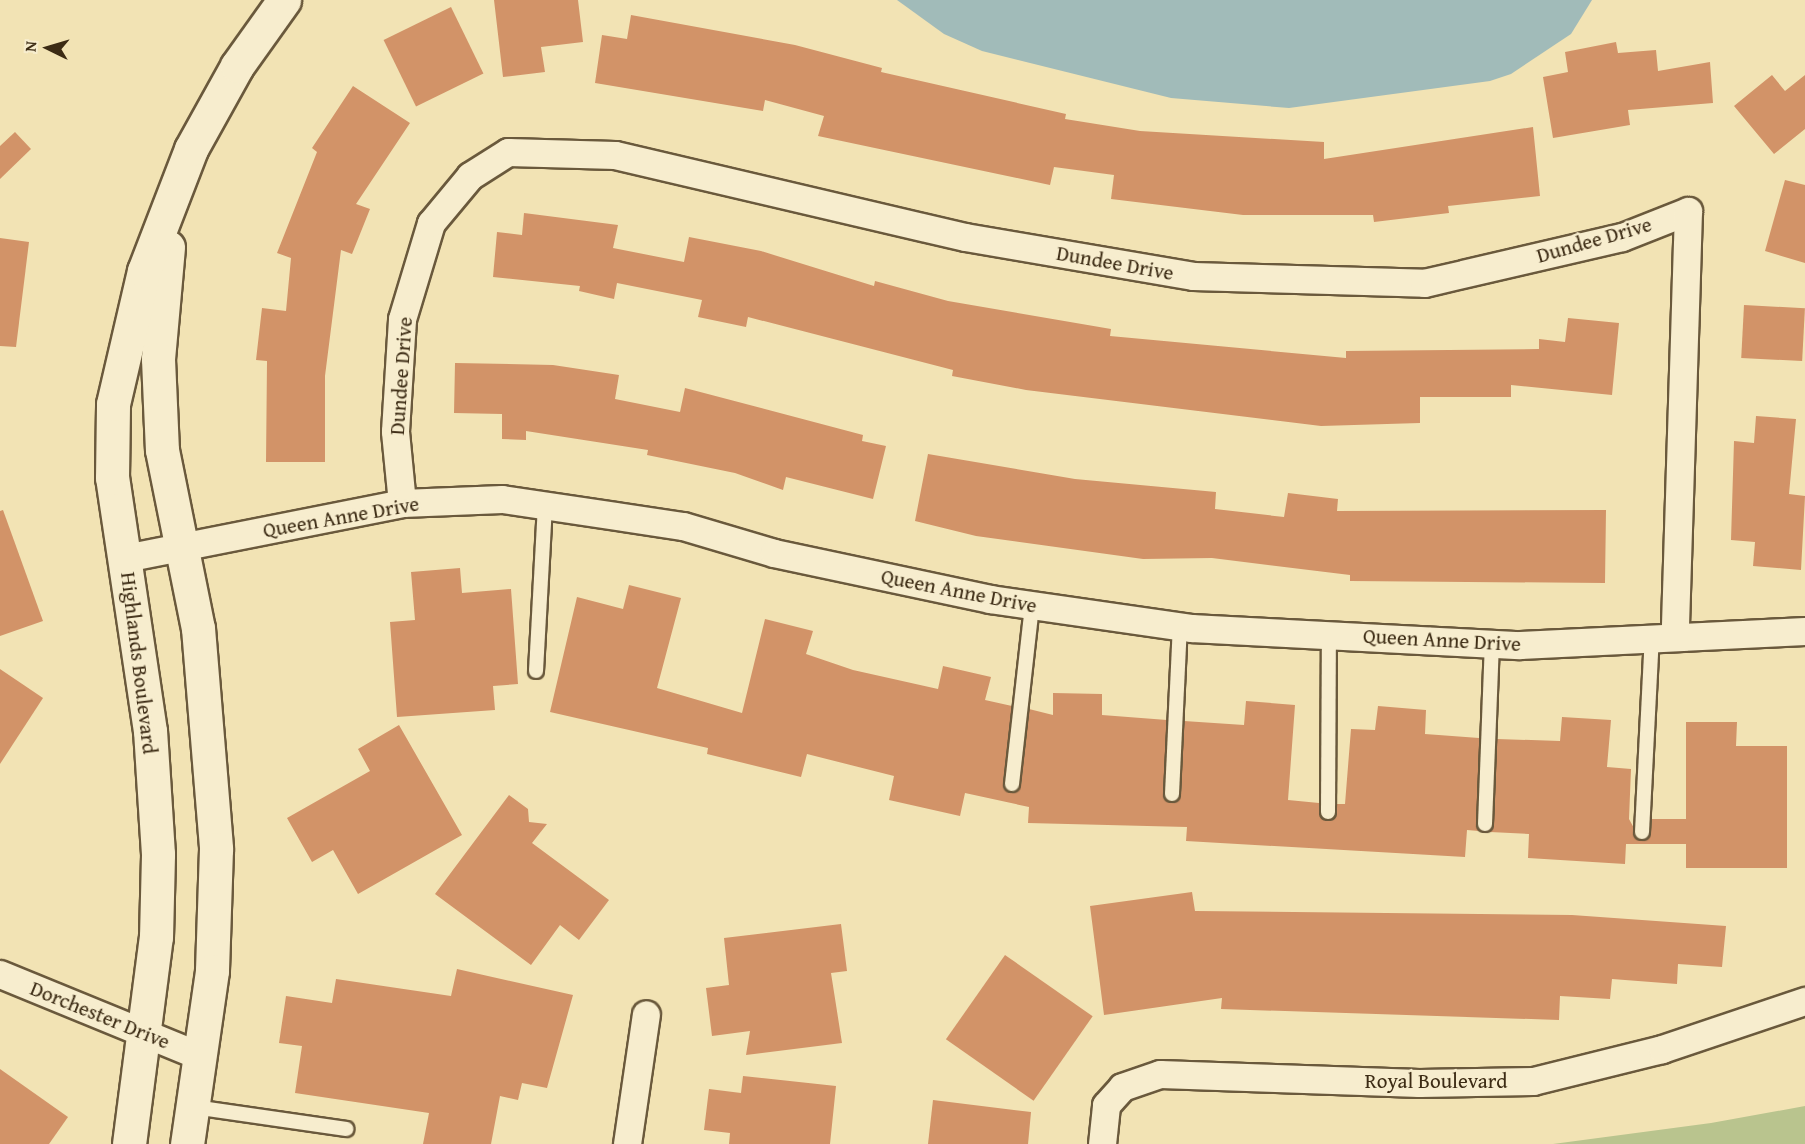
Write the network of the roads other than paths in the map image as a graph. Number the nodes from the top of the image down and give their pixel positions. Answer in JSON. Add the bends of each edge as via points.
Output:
{"nodes":[{"id":1,"x":284,"y":0,"type":"edge"},
{"id":2,"x":176,"y":192,"type":"junction"},
{"id":3,"x":402,"y":503,"type":"junction"},
{"id":4,"x":545,"y":505,"type":"junction"},
{"id":5,"x":179,"y":546,"type":"junction"},
{"id":6,"x":125,"y":558,"type":"junction"},
{"id":7,"x":1032,"y":605,"type":"junction"},
{"id":8,"x":1180,"y":626,"type":"junction"},
{"id":9,"x":1805,"y":631,"type":"edge"},
{"id":10,"x":1329,"y":635,"type":"junction"},
{"id":11,"x":1664,"y":636,"type":"junction"},
{"id":12,"x":1492,"y":643,"type":"junction"},
{"id":13,"x":536,"y":671,"type":"dead end"},
{"id":14,"x":1012,"y":784,"type":"dead end"},
{"id":15,"x":1172,"y":794,"type":"dead end"},
{"id":16,"x":1328,"y":812,"type":"dead end"},
{"id":17,"x":1485,"y":824,"type":"dead end"},
{"id":18,"x":1642,"y":832,"type":"dead end"},
{"id":19,"x":0,"y":974,"type":"edge"},
{"id":20,"x":1805,"y":1001,"type":"edge"},
{"id":21,"x":646,"y":1014,"type":"dead end"},
{"id":22,"x":143,"y":1033,"type":"junction"},
{"id":23,"x":200,"y":1056,"type":"junction"},
{"id":24,"x":194,"y":1107,"type":"junction"},
{"id":25,"x":346,"y":1130,"type":"dead end"},
{"id":26,"x":129,"y":1144,"type":"edge"},
{"id":27,"x":187,"y":1144,"type":"edge"},
{"id":28,"x":627,"y":1144,"type":"edge"},
{"id":29,"x":1102,"y":1144,"type":"edge"}],
"edges":[{"from":1,"to":2,"type":"street","name":"Highlands Boulevard","via":[[212,107]]},
{"from":2,"to":5,"type":"street","name":"Highlands Boulevard","via":[[158,359],[162,450]]},
{"from":2,"to":6,"type":"street","name":"Highlands Boulevard","via":[[144,271],[113,404],[112,478]]},
{"from":3,"to":4,"type":"street","name":"Queen Anne Drive","via":[[502,499]]},
{"from":3,"to":5,"type":"street","name":"Queen Anne Drive"},
{"from":3,"to":11,"type":"street","name":"Dundee Drive","via":[[395,431],[402,319],[431,223],[470,176],[508,152],[615,155],[965,237],[1193,276],[1424,284],[1622,237],[1689,211]]},
{"from":4,"to":7,"type":"street","name":"Queen Anne Drive","via":[[683,526],[774,553]]},
{"from":4,"to":13,"type":"lane"},
{"from":5,"to":6,"type":"street","name":"Queen Anne Drive"},
{"from":5,"to":23,"type":"street","name":"Highlands Boulevard","via":[[202,661],[216,849],[216,917]]},
{"from":6,"to":22,"type":"street","name":"Highlands Boulevard","via":[[150,731],[158,854],[156,937]]},
{"from":7,"to":8,"type":"street","name":"Queen Anne Drive"},
{"from":7,"to":14,"type":"lane"},
{"from":8,"to":10,"type":"street","name":"Queen Anne Drive"},
{"from":8,"to":15,"type":"lane"},
{"from":9,"to":11,"type":"street","name":"Queen Anne Drive"},
{"from":10,"to":12,"type":"street","name":"Queen Anne Drive"},
{"from":10,"to":16,"type":"lane"},
{"from":11,"to":12,"type":"street","name":"Queen Anne Drive"},
{"from":11,"to":18,"type":"lane"},
{"from":12,"to":17,"type":"lane"},
{"from":19,"to":22,"type":"street","name":"Dorchester Drive"},
{"from":20,"to":29,"type":"street","name":"Royal Boulevard","via":[[1662,1049],[1533,1081],[1419,1083],[1160,1074],[1122,1087],[1106,1106]]},
{"from":21,"to":28,"type":"street"},
{"from":22,"to":23,"type":"street","name":"Dorchester Drive"},
{"from":22,"to":26,"type":"street","name":"Highlands Boulevard"},
{"from":23,"to":24,"type":"street","name":"Highlands Boulevard"},
{"from":24,"to":25,"type":"lane"},
{"from":24,"to":27,"type":"street","name":"Highlands Boulevard"}]}
